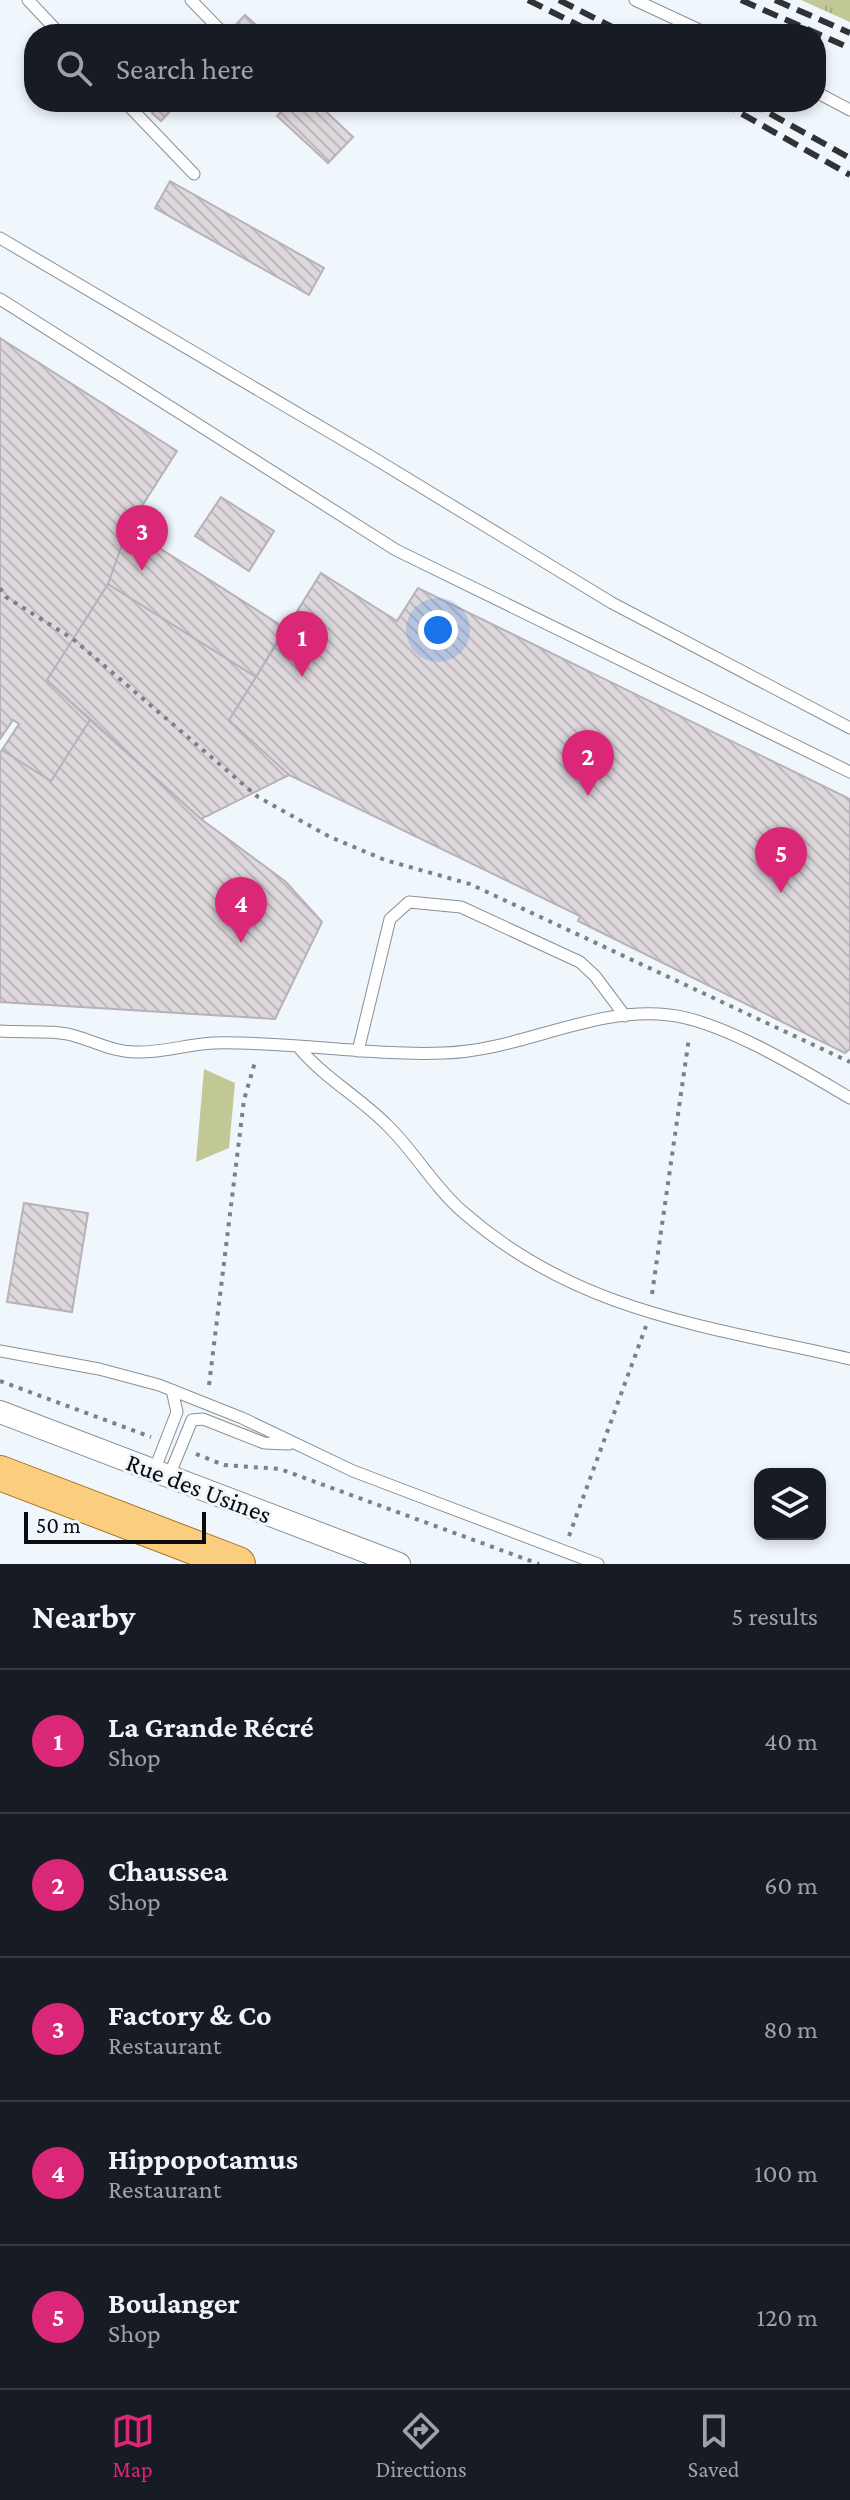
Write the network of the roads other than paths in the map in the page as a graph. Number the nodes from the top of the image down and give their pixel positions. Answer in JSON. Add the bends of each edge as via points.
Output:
{"nodes":[{"id":1,"x":28,"y":0,"type":"edge"},
{"id":2,"x":191,"y":0,"type":"edge"},
{"id":3,"x":635,"y":0,"type":"edge"},
{"id":4,"x":51,"y":24,"type":"edge"},
{"id":5,"x":214,"y":24,"type":"edge"},
{"id":6,"x":687,"y":24,"type":"edge"},
{"id":7,"x":826,"y":97,"type":"edge"},
{"id":8,"x":850,"y":110,"type":"edge"},
{"id":9,"x":135,"y":112,"type":"edge"},
{"id":10,"x":194,"y":174,"type":"dead end"},
{"id":11,"x":0,"y":238,"type":"edge"},
{"id":12,"x":0,"y":299,"type":"edge"},
{"id":13,"x":850,"y":728,"type":"edge"},
{"id":14,"x":850,"y":772,"type":"edge"},
{"id":15,"x":625,"y":1016,"type":"junction"},
{"id":16,"x":0,"y":1031,"type":"edge"},
{"id":17,"x":300,"y":1049,"type":"junction"},
{"id":18,"x":358,"y":1051,"type":"junction"},
{"id":19,"x":850,"y":1098,"type":"edge"},
{"id":20,"x":0,"y":1351,"type":"edge"},
{"id":21,"x":850,"y":1359,"type":"edge"},
{"id":22,"x":172,"y":1390,"type":"junction"},
{"id":23,"x":0,"y":1412,"type":"edge"},
{"id":24,"x":296,"y":1444,"type":"junction"},
{"id":25,"x":0,"y":1473,"type":"edge"},
{"id":26,"x":162,"y":1474,"type":"junction"},
{"id":27,"x":238,"y":1564,"type":"edge"},
{"id":28,"x":399,"y":1564,"type":"edge"},
{"id":29,"x":598,"y":1564,"type":"edge"}],
"edges":[{"from":1,"to":4,"type":"lane"},
{"from":2,"to":5,"type":"lane"},
{"from":3,"to":6,"type":"lane"},
{"from":7,"to":8,"type":"lane"},
{"from":9,"to":10,"type":"lane"},
{"from":11,"to":13,"type":"lane","via":[[612,603]]},
{"from":12,"to":14,"type":"lane","via":[[396,550]]},
{"from":15,"to":18,"type":"lane","via":[[465,1052]]},
{"from":15,"to":18,"type":"lane","via":[[580,962],[461,907],[409,902],[390,919]]},
{"from":15,"to":19,"type":"lane","via":[[692,1019]]},
{"from":16,"to":17,"type":"lane","via":[[78,1037],[102,1048],[134,1052],[214,1043]]},
{"from":17,"to":18,"type":"lane"},
{"from":17,"to":21,"type":"lane","via":[[322,1074],[389,1126],[427,1176],[480,1227],[555,1274],[648,1314]]},
{"from":20,"to":22,"type":"lane","via":[[133,1376]]},
{"from":22,"to":24,"type":"lane"},
{"from":22,"to":26,"type":"lane","via":[[177,1412],[165,1442]]},
{"from":23,"to":26,"type":"street","name":"Rue des Usines"},
{"from":24,"to":26,"type":"lane","via":[[264,1443],[203,1419],[192,1420]]},
{"from":24,"to":29,"type":"lane","via":[[353,1471]]},
{"from":25,"to":27,"type":"main road","via":[[182,1549]]},
{"from":26,"to":28,"type":"street","name":"Rue des Usines"}]}
